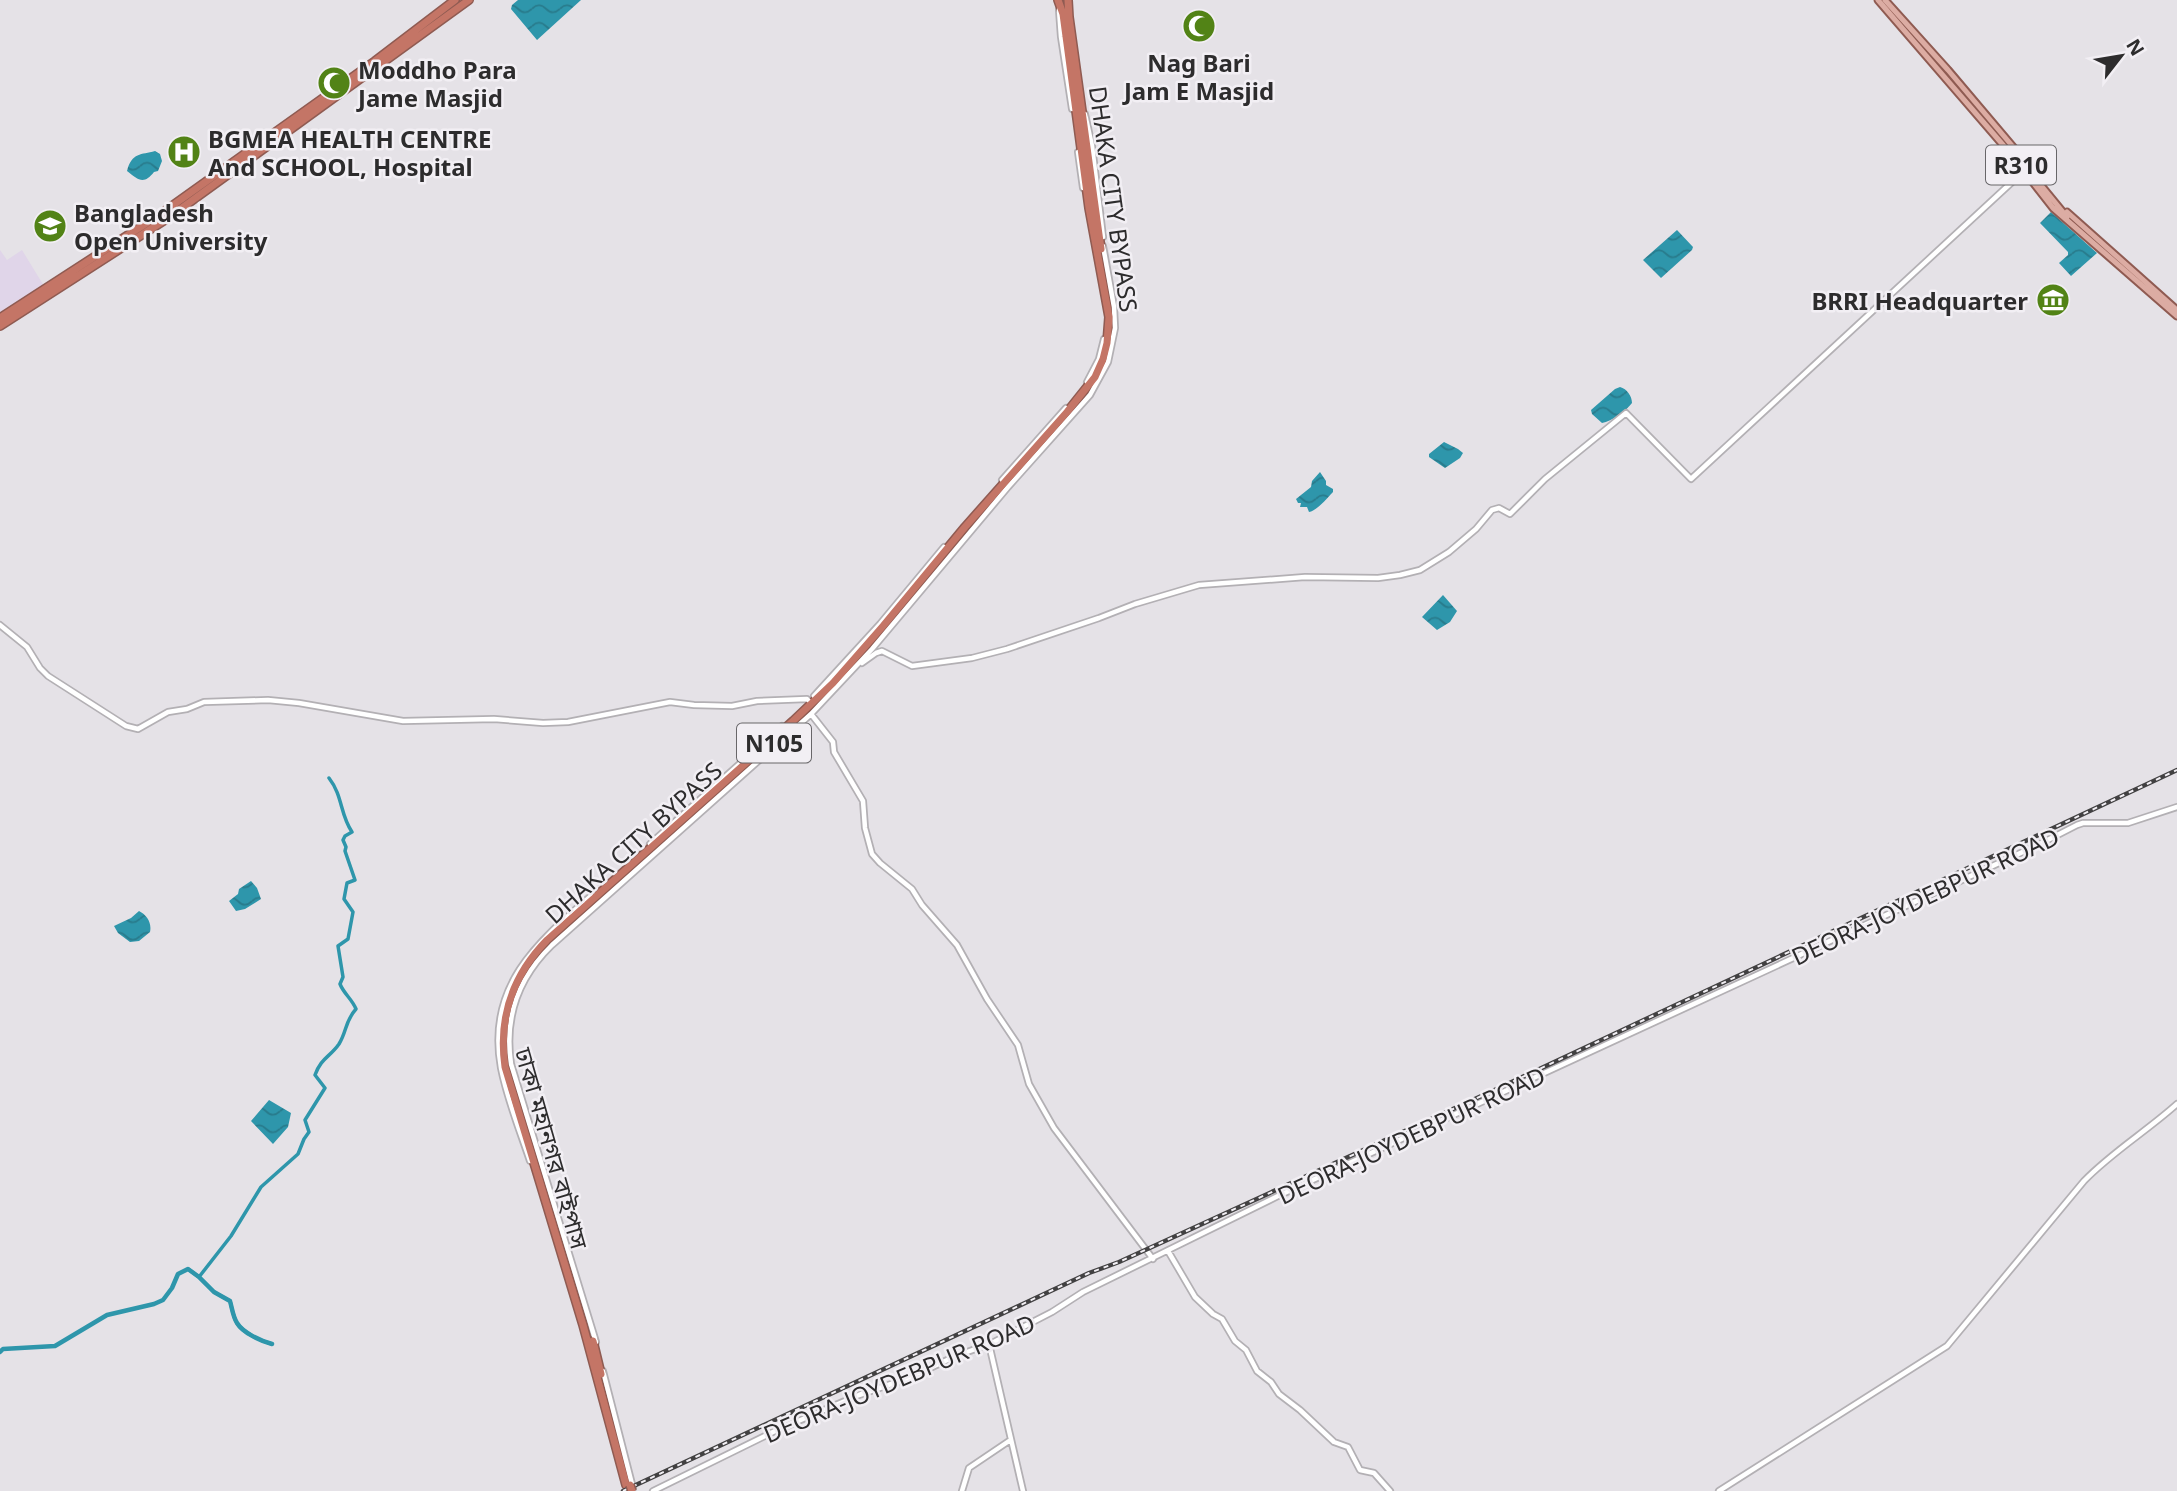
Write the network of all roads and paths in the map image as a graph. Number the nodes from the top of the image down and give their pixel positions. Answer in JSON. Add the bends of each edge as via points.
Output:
{"nodes":[{"id":1,"x":455,"y":0,"type":"edge"},
{"id":2,"x":469,"y":0,"type":"edge"},
{"id":3,"x":1068,"y":0,"type":"edge"},
{"id":4,"x":1881,"y":0,"type":"edge"},
{"id":5,"x":1059,"y":3,"type":"edge"},
{"id":6,"x":1069,"y":10,"type":"junction"},
{"id":7,"x":2025,"y":170,"type":"junction"},
{"id":8,"x":2177,"y":313,"type":"edge"},
{"id":9,"x":0,"y":318,"type":"edge"},
{"id":10,"x":0,"y":326,"type":"edge"},
{"id":11,"x":0,"y":625,"type":"edge"},
{"id":12,"x":858,"y":665,"type":"junction"},
{"id":13,"x":825,"y":691,"type":"joint"},
{"id":14,"x":809,"y":701,"type":"junction"},
{"id":15,"x":811,"y":714,"type":"junction"},
{"id":16,"x":2177,"y":807,"type":"edge"},
{"id":17,"x":2177,"y":1104,"type":"edge"},
{"id":18,"x":1168,"y":1251,"type":"junction"},
{"id":19,"x":1153,"y":1259,"type":"junction"},
{"id":20,"x":989,"y":1344,"type":"junction"},
{"id":21,"x":1010,"y":1440,"type":"junction"},
{"id":22,"x":629,"y":1489,"type":"edge"},
{"id":23,"x":653,"y":1491,"type":"edge"},
{"id":24,"x":962,"y":1491,"type":"edge"},
{"id":25,"x":1023,"y":1491,"type":"edge"},
{"id":26,"x":1390,"y":1491,"type":"edge"},
{"id":27,"x":1719,"y":1491,"type":"edge"}],
"edges":[{"from":1,"to":9,"type":"highway","via":[[162,214]]},
{"from":2,"to":10,"type":"highway","via":[[168,218]]},
{"from":3,"to":6,"type":"highway","name":"DHAKA CITY BYPASS","number":"N105"},
{"from":4,"to":7,"type":"main road","number":"R310"},
{"from":4,"to":8,"type":"main road","number":"R310","via":[[1948,70],[2070,215]]},
{"from":5,"to":13,"type":"highway","name":"DHAKA CITY BYPASS","number":"N105","via":[[1088,208],[1108,308],[1103,359],[1086,391]]},
{"from":5,"to":14,"type":"main road","via":[[1080,173],[1105,309],[1099,359],[1076,396]]},
{"from":6,"to":12,"type":"main road","via":[[1114,307],[1108,362],[1083,404]]},
{"from":6,"to":22,"type":"highway","name":"DHAKA CITY BYPASS","number":"N105","via":[[1113,317],[1109,350],[1098,378],[836,685],[550,942],[524,973],[512,1002],[508,1065],[598,1358]]},
{"from":7,"to":8,"type":"main road","number":"R310","via":[[2064,218]]},
{"from":7,"to":12,"type":"main road","via":[[1691,479],[1626,413],[1513,511],[1492,510],[1464,540],[1420,570],[1378,578],[1305,577],[1199,585],[972,658],[912,667],[883,652]]},
{"from":11,"to":14,"type":"main road","via":[[27,646],[48,676],[126,726],[138,729],[168,712],[204,702],[268,700],[403,721],[543,723],[670,702],[732,706]]},
{"from":12,"to":15,"type":"main road"},
{"from":13,"to":22,"type":"highway","name":"ঢাকা মহানগর বাইপাস","number":"N105","via":[[534,953],[505,1015],[505,1067]]},
{"from":14,"to":22,"type":"main road","via":[[544,938],[519,969],[501,1015],[501,1069]]},
{"from":15,"to":19,"type":"main road","via":[[833,742],[834,752],[863,802],[872,854],[912,889],[957,945],[1018,1045],[1029,1084],[1054,1128]]},
{"from":15,"to":22,"type":"main road","via":[[539,958],[515,1002],[511,1064],[590,1323]]},
{"from":16,"to":18,"type":"main road","name":"DEORA-JOYDEBPUR ROAD","via":[[2128,823],[2077,825],[1315,1178]]},
{"from":17,"to":27,"type":"main road","via":[[2084,1181],[1947,1346]]},
{"from":18,"to":19,"type":"main road","name":"DEORA-JOYDEBPUR ROAD"},
{"from":18,"to":26,"type":"main road","via":[[1195,1297],[1222,1319],[1258,1372],[1334,1442],[1348,1447],[1360,1470],[1373,1473]]},
{"from":19,"to":20,"type":"main road","name":"DEORA-JOYDEBPUR ROAD"},
{"from":20,"to":21,"type":"main road"},
{"from":20,"to":23,"type":"main road","name":"DEORA-JOYDEBPUR ROAD","via":[[800,1420]]},
{"from":21,"to":24,"type":"main road","via":[[969,1468]]},
{"from":21,"to":25,"type":"main road"}]}
